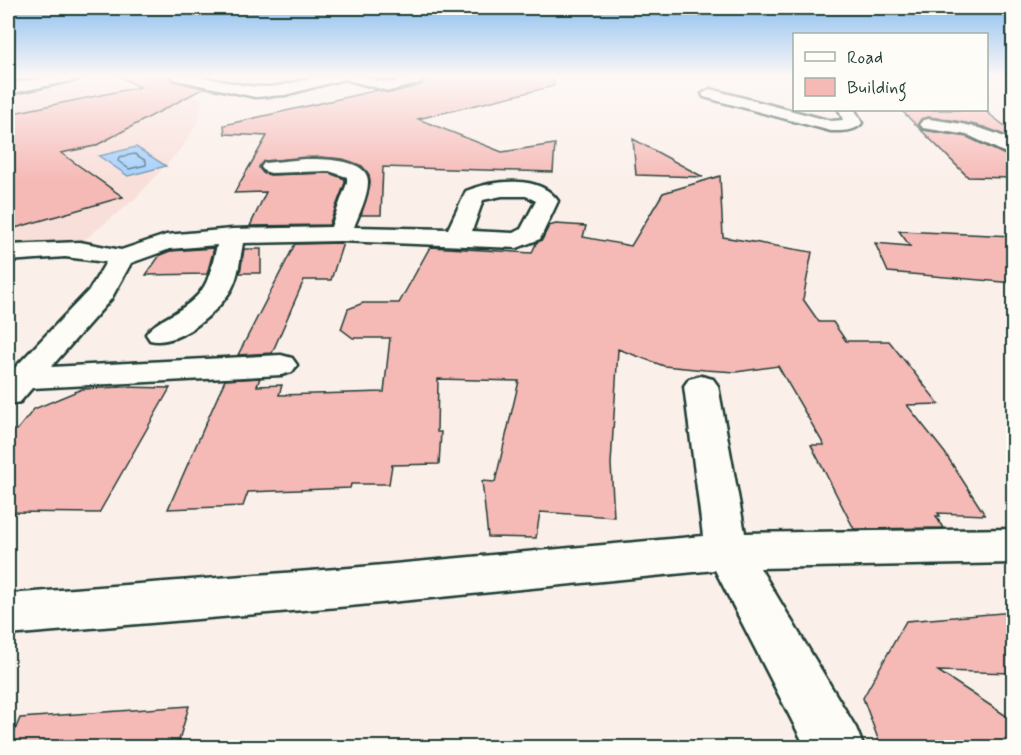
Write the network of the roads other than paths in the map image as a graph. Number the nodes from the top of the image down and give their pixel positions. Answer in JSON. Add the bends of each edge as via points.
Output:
{"nodes":[{"id":1,"x":776,"y":111,"type":"edge"},
{"id":2,"x":848,"y":111,"type":"edge"},
{"id":3,"x":929,"y":124,"type":"dead end"},
{"id":4,"x":1014,"y":151,"type":"edge"},
{"id":5,"x":271,"y":166,"type":"dead end"},
{"id":6,"x":340,"y":234,"type":"junction"},
{"id":7,"x":232,"y":236,"type":"junction"},
{"id":8,"x":457,"y":237,"type":"dead end"},
{"id":9,"x":8,"y":253,"type":"edge"},
{"id":10,"x":121,"y":258,"type":"junction"},
{"id":11,"x":161,"y":334,"type":"dead end"},
{"id":12,"x":281,"y":365,"type":"dead end"},
{"id":13,"x":701,"y":386,"type":"dead end"},
{"id":14,"x":15,"y":387,"type":"edge"},
{"id":15,"x":1014,"y":546,"type":"edge"},
{"id":16,"x":727,"y":551,"type":"junction"},
{"id":17,"x":8,"y":615,"type":"edge"},
{"id":18,"x":836,"y":747,"type":"edge"}],
"edges":[{"from":1,"to":2,"type":"street","via":[[831,126],[853,123]]},
{"from":3,"to":4,"type":"street","via":[[981,132]]},
{"from":5,"to":6,"type":"street","via":[[332,165],[353,170],[357,183]]},
{"from":6,"to":7,"type":"street"},
{"from":6,"to":8,"type":"street"},
{"from":7,"to":10,"type":"street","via":[[166,242]]},
{"from":7,"to":11,"type":"street","via":[[215,295]]},
{"from":9,"to":10,"type":"street","via":[[77,250]]},
{"from":10,"to":14,"type":"street","via":[[101,293]]},
{"from":12,"to":14,"type":"street"},
{"from":13,"to":16,"type":"street"},
{"from":15,"to":16,"type":"street"},
{"from":16,"to":17,"type":"street"},
{"from":16,"to":18,"type":"street"}]}
